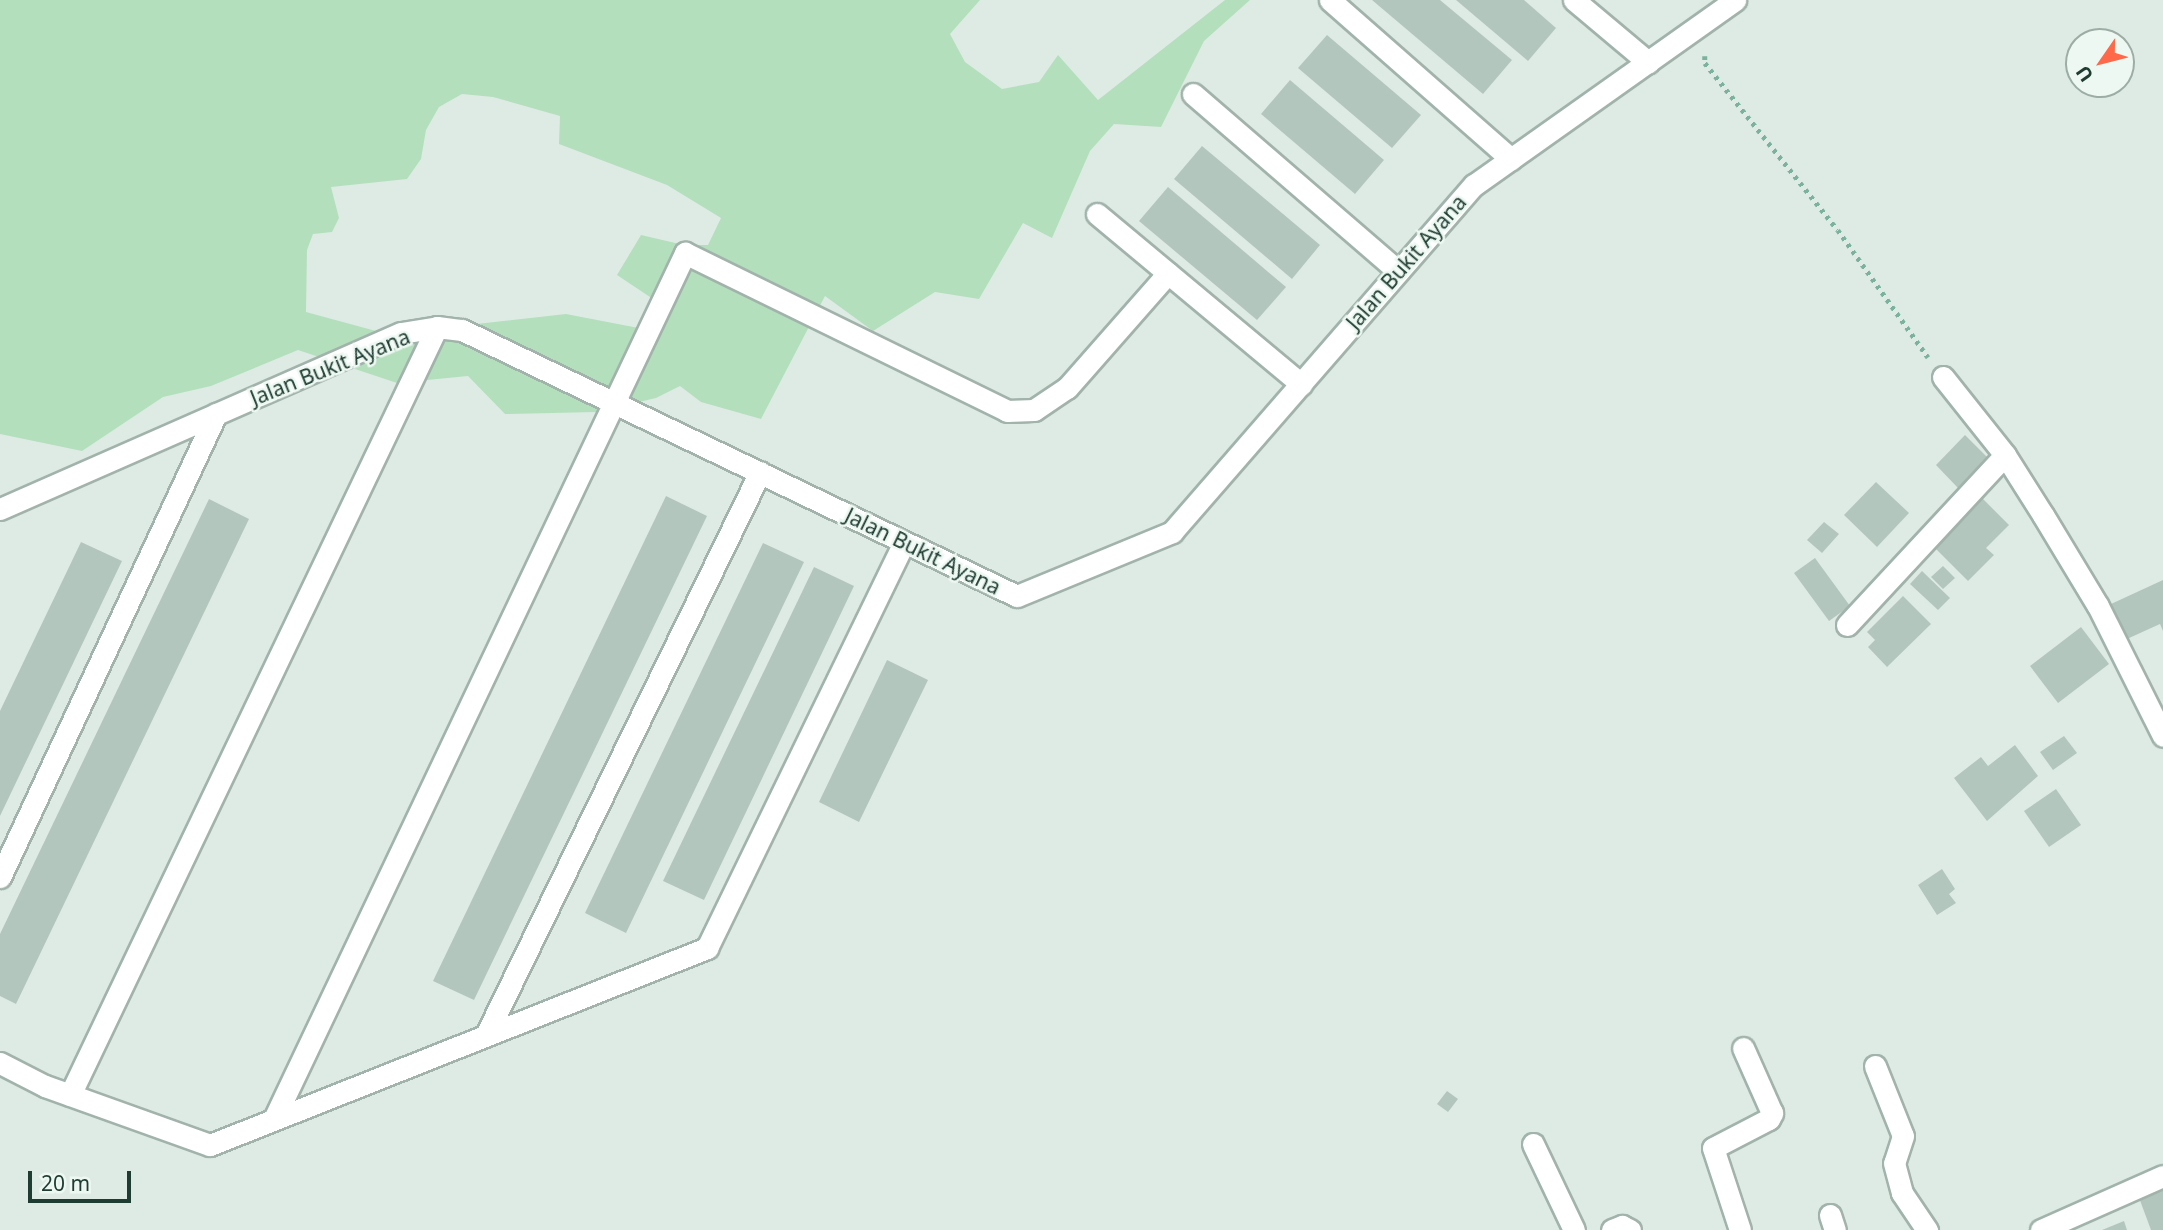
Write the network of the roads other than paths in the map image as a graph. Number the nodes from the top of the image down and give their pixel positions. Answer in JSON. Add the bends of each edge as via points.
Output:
{"nodes":[{"id":1,"x":1329,"y":0,"type":"edge"},
{"id":2,"x":1574,"y":0,"type":"edge"},
{"id":3,"x":1735,"y":0,"type":"edge"},
{"id":4,"x":1648,"y":62,"type":"junction"},
{"id":5,"x":1193,"y":94,"type":"dead end"},
{"id":6,"x":1511,"y":159,"type":"junction"},
{"id":7,"x":1097,"y":214,"type":"dead end"},
{"id":8,"x":1398,"y":271,"type":"junction"},
{"id":9,"x":1168,"y":273,"type":"junction"},
{"id":10,"x":437,"y":327,"type":"junction"},
{"id":11,"x":1943,"y":377,"type":"road end"},
{"id":12,"x":1300,"y":384,"type":"junction"},
{"id":13,"x":615,"y":402,"type":"junction"},
{"id":14,"x":216,"y":414,"type":"junction"},
{"id":15,"x":2005,"y":454,"type":"junction"},
{"id":16,"x":760,"y":472,"type":"junction"},
{"id":17,"x":0,"y":509,"type":"edge"},
{"id":18,"x":904,"y":542,"type":"junction"},
{"id":19,"x":1847,"y":625,"type":"dead end"},
{"id":20,"x":2163,"y":736,"type":"edge"},
{"id":21,"x":0,"y":877,"type":"edge"},
{"id":22,"x":486,"y":1035,"type":"junction"},
{"id":23,"x":1743,"y":1048,"type":"dead end"},
{"id":24,"x":0,"y":1063,"type":"edge"},
{"id":25,"x":1875,"y":1066,"type":"dead end"},
{"id":26,"x":70,"y":1095,"type":"junction"},
{"id":27,"x":274,"y":1119,"type":"junction"},
{"id":28,"x":1533,"y":1144,"type":"dead end"},
{"id":29,"x":2163,"y":1176,"type":"edge"},
{"id":30,"x":1574,"y":1230,"type":"edge"},
{"id":31,"x":1612,"y":1230,"type":"edge"},
{"id":32,"x":1630,"y":1230,"type":"edge"},
{"id":33,"x":1740,"y":1230,"type":"edge"},
{"id":34,"x":1927,"y":1230,"type":"edge"},
{"id":35,"x":2041,"y":1230,"type":"edge"}],
"edges":[{"from":1,"to":6,"type":"street"},
{"from":2,"to":4,"type":"street"},
{"from":3,"to":4,"type":"street","name":"Jalan Bukit Ayana"},
{"from":4,"to":6,"type":"street","name":"Jalan Bukit Ayana"},
{"from":5,"to":8,"type":"street"},
{"from":6,"to":8,"type":"street","name":"Jalan Bukit Ayana","via":[[1474,185]]},
{"from":7,"to":9,"type":"street"},
{"from":8,"to":12,"type":"street","name":"Jalan Bukit Ayana"},
{"from":9,"to":12,"type":"street"},
{"from":9,"to":13,"type":"street","via":[[1067,388],[1034,410],[1007,411],[685,253]]},
{"from":10,"to":13,"type":"street","name":"Jalan Bukit Ayana","via":[[462,330]]},
{"from":10,"to":14,"type":"street","name":"Jalan Bukit Ayana","via":[[401,333]]},
{"from":10,"to":26,"type":"street"},
{"from":11,"to":15,"type":"street"},
{"from":12,"to":18,"type":"street","name":"Jalan Bukit Ayana","via":[[1172,532],[1017,596]]},
{"from":13,"to":16,"type":"street","name":"Jalan Bukit Ayana"},
{"from":13,"to":27,"type":"street"},
{"from":14,"to":17,"type":"street","name":"Jalan Bukit Ayana"},
{"from":14,"to":21,"type":"street"},
{"from":15,"to":19,"type":"street"},
{"from":15,"to":20,"type":"street","via":[[2098,606]]},
{"from":16,"to":18,"type":"street","name":"Jalan Bukit Ayana"},
{"from":16,"to":22,"type":"street"},
{"from":18,"to":22,"type":"street","via":[[707,948]]},
{"from":22,"to":27,"type":"street"},
{"from":23,"to":33,"type":"street","via":[[1772,1113],[1769,1119],[1713,1148]]},
{"from":24,"to":26,"type":"street"},
{"from":25,"to":34,"type":"street","via":[[1903,1136],[1894,1163],[1902,1193]]},
{"from":26,"to":27,"type":"street","via":[[210,1145]]},
{"from":28,"to":30,"type":"street"},
{"from":29,"to":35,"type":"street"},
{"from":31,"to":32,"type":"street","via":[[1622,1226]]}]}
